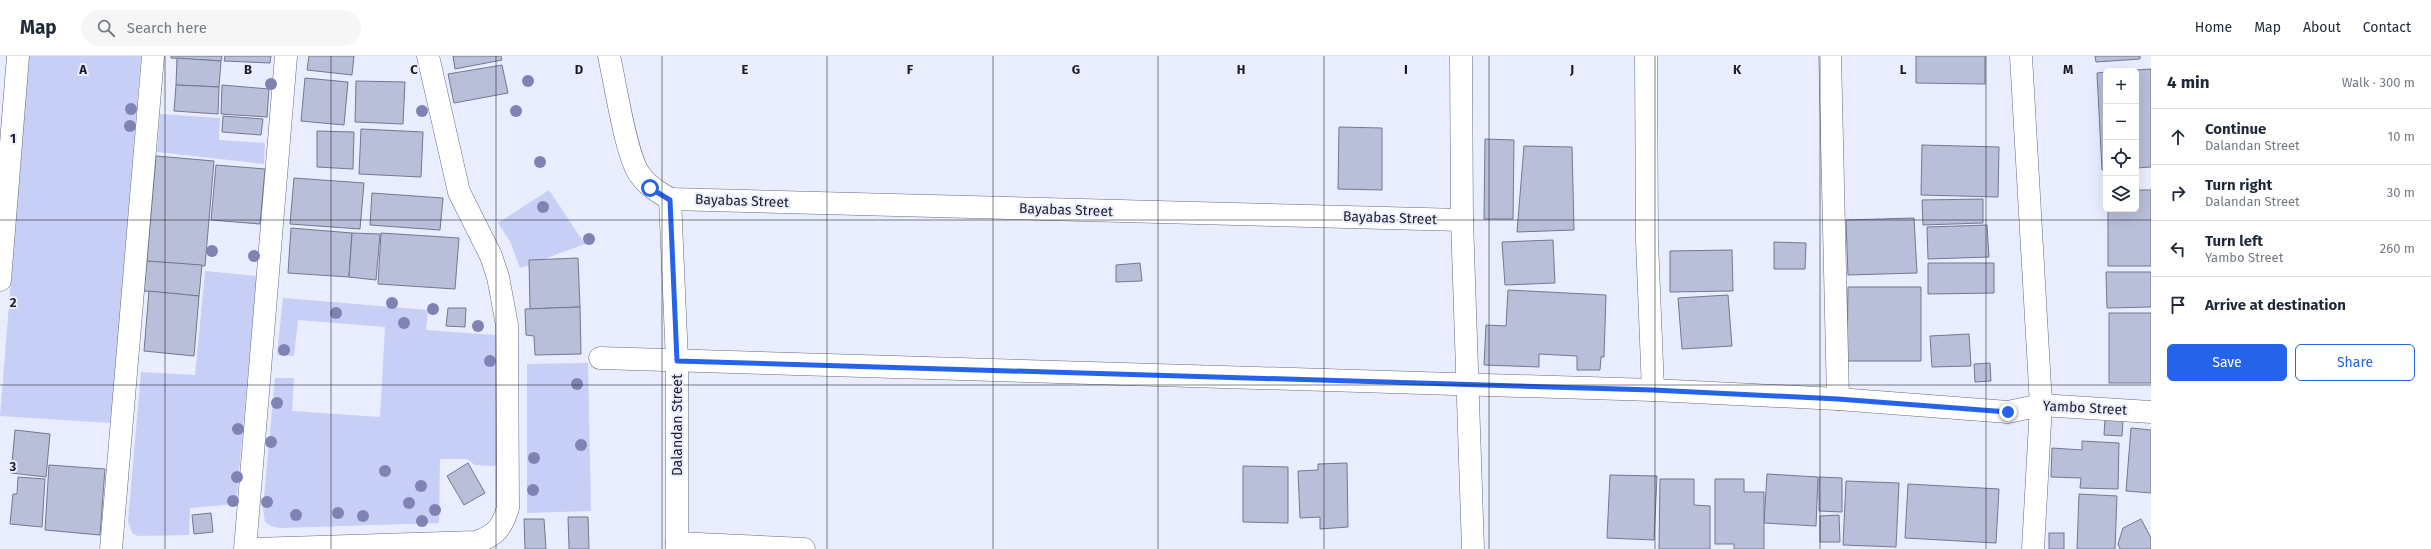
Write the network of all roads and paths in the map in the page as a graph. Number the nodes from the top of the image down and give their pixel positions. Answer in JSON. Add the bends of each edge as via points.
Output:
{"nodes":[{"id":1,"x":18,"y":56,"type":"edge"},
{"id":2,"x":153,"y":56,"type":"edge"},
{"id":3,"x":286,"y":56,"type":"edge"},
{"id":4,"x":428,"y":56,"type":"edge"},
{"id":5,"x":609,"y":56,"type":"edge"},
{"id":6,"x":1461,"y":56,"type":"edge"},
{"id":7,"x":1646,"y":56,"type":"edge"},
{"id":8,"x":1830,"y":56,"type":"edge"},
{"id":9,"x":2021,"y":56,"type":"edge"},
{"id":10,"x":670,"y":200,"type":"junction"},
{"id":11,"x":1462,"y":220,"type":"junction"},
{"id":12,"x":0,"y":280,"type":"edge"},
{"id":13,"x":600,"y":358,"type":"dead end"},
{"id":14,"x":677,"y":361,"type":"junction"},
{"id":15,"x":1469,"y":386,"type":"junction"},
{"id":16,"x":1653,"y":390,"type":"junction"},
{"id":17,"x":1838,"y":399,"type":"junction"},
{"id":18,"x":2041,"y":405,"type":"junction"},
{"id":19,"x":2151,"y":412,"type":"edge"},
{"id":20,"x":677,"y":546,"type":"edge"},
{"id":21,"x":111,"y":549,"type":"edge"},
{"id":22,"x":245,"y":549,"type":"edge"},
{"id":23,"x":252,"y":549,"type":"edge"},
{"id":24,"x":804,"y":549,"type":"edge"},
{"id":25,"x":1473,"y":549,"type":"edge"},
{"id":26,"x":2033,"y":549,"type":"edge"}],
"edges":[{"from":1,"to":12,"type":"street"},
{"from":2,"to":21,"type":"street"},
{"from":3,"to":22,"type":"street"},
{"from":4,"to":23,"type":"street","via":[[459,192],[490,256],[504,297],[507,325],[508,508],[503,523],[498,532],[476,542]]},
{"from":5,"to":10,"type":"street","via":[[638,173],[650,188]]},
{"from":6,"to":11,"type":"street"},
{"from":7,"to":16,"type":"street","via":[[1647,242]]},
{"from":8,"to":17,"type":"street"},
{"from":9,"to":18,"type":"street"},
{"from":10,"to":11,"type":"street","name":"Bayabas Street"},
{"from":10,"to":14,"type":"street","name":"Dalandan Street"},
{"from":11,"to":15,"type":"street"},
{"from":13,"to":14,"type":"street","name":"Yambo Street"},
{"from":14,"to":15,"type":"street","name":"Yambo Street"},
{"from":14,"to":20,"type":"street","name":"Dalandan Street"},
{"from":15,"to":16,"type":"street","name":"Yambo Street"},
{"from":15,"to":25,"type":"street"},
{"from":16,"to":17,"type":"street","name":"Yambo Street"},
{"from":17,"to":18,"type":"street","name":"Yambo Street","via":[[2008,412]]},
{"from":18,"to":19,"type":"street","name":"Yambo Street"},
{"from":18,"to":26,"type":"street"},
{"from":20,"to":24,"type":"street"}]}
